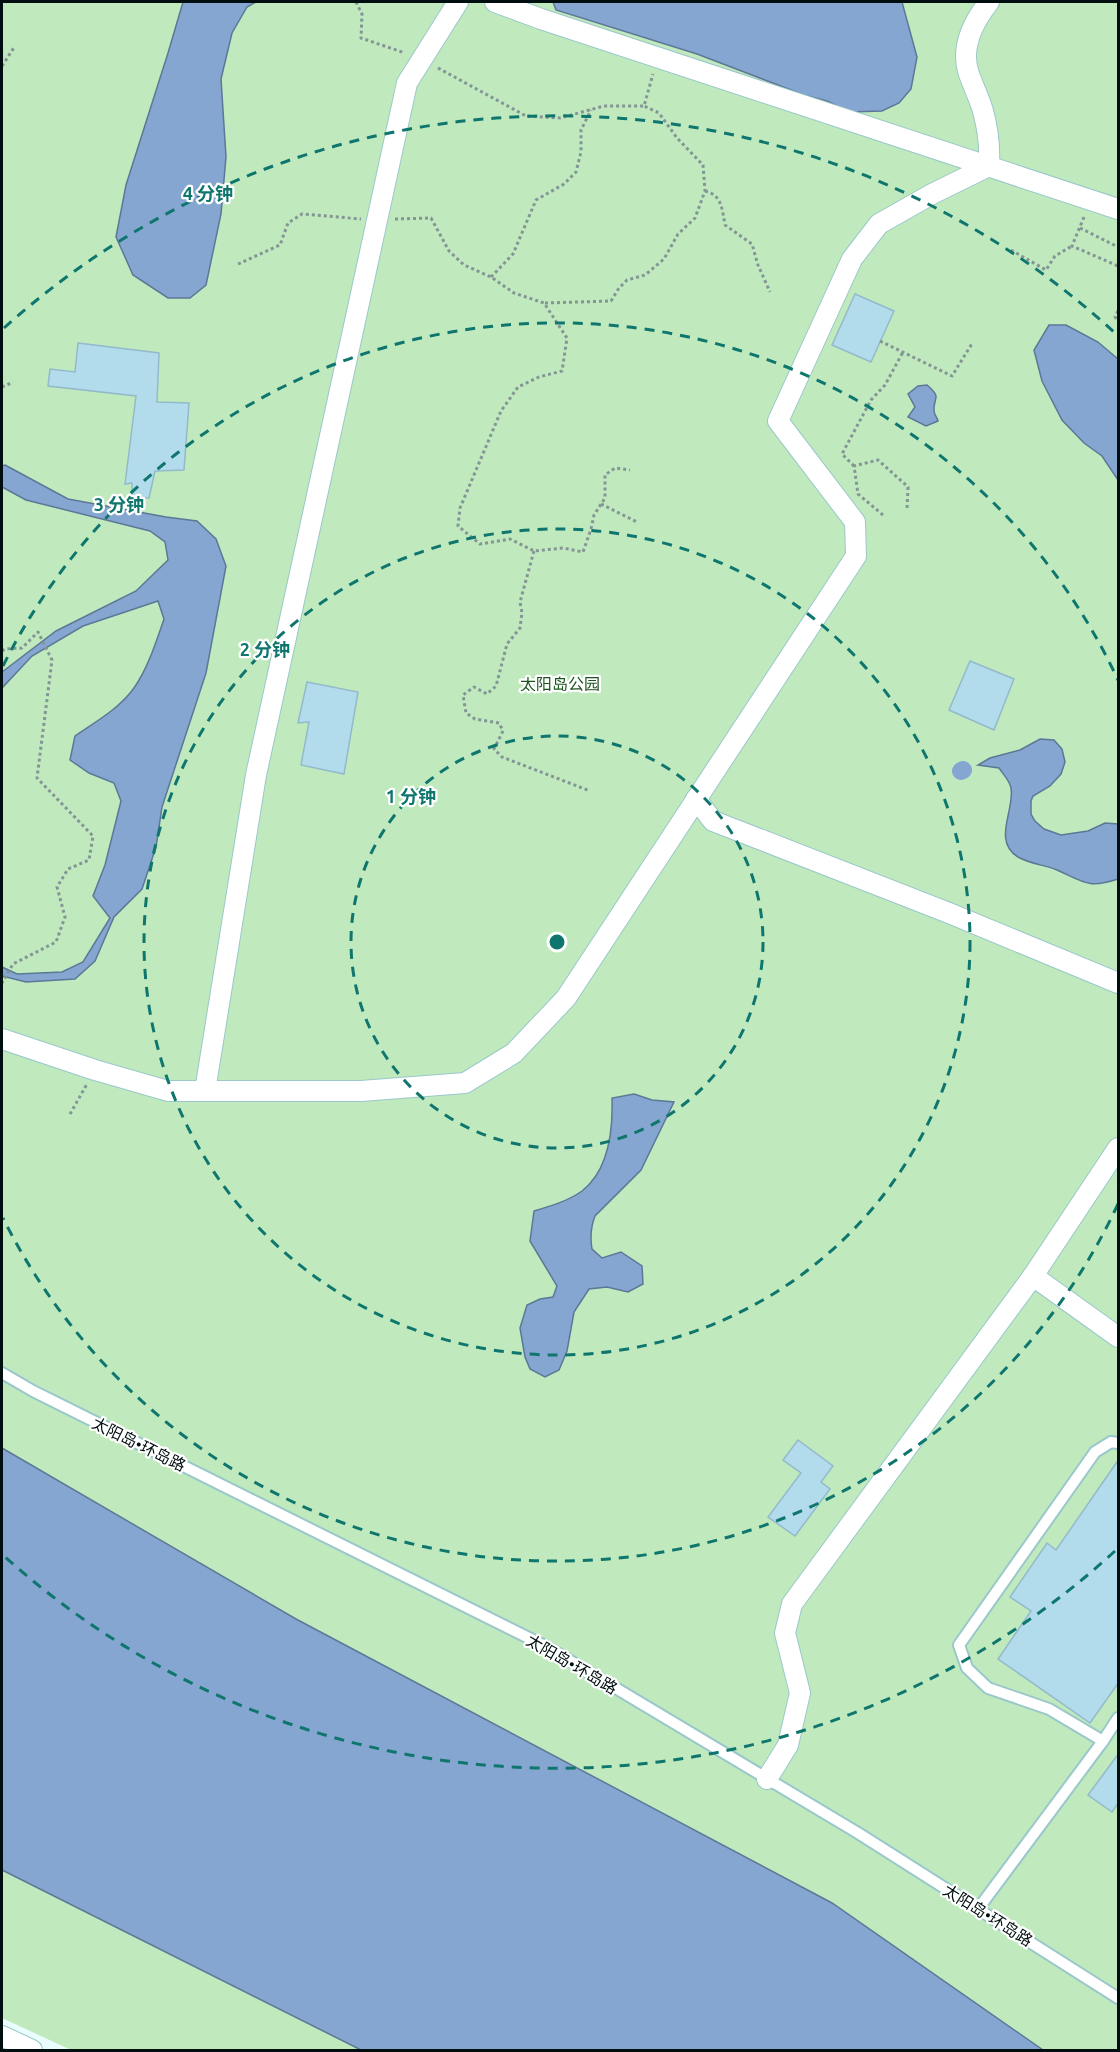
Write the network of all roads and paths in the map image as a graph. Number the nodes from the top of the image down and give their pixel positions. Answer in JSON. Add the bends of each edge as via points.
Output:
{"nodes":[{"id":1,"x":356,"y":2,"type":"edge"},
{"id":2,"x":458,"y":2,"type":"edge"},
{"id":3,"x":495,"y":2,"type":"edge"},
{"id":4,"x":989,"y":2,"type":"edge"},
{"id":5,"x":15,"y":46,"type":"dead end"},
{"id":6,"x":658,"y":57,"type":"junction"},
{"id":7,"x":422,"y":59,"type":"junction"},
{"id":8,"x":2,"y":66,"type":"edge"},
{"id":9,"x":644,"y":106,"type":"junction"},
{"id":10,"x":591,"y":110,"type":"junction"},
{"id":11,"x":989,"y":166,"type":"junction"},
{"id":12,"x":705,"y":190,"type":"junction"},
{"id":13,"x":1091,"y":200,"type":"junction"},
{"id":14,"x":1119,"y":209,"type":"edge"},
{"id":15,"x":377,"y":220,"type":"junction"},
{"id":16,"x":1079,"y":228,"type":"junction"},
{"id":17,"x":1072,"y":246,"type":"junction"},
{"id":18,"x":1119,"y":247,"type":"edge"},
{"id":19,"x":1011,"y":250,"type":"dead end"},
{"id":20,"x":238,"y":264,"type":"dead end"},
{"id":21,"x":1119,"y":266,"type":"edge"},
{"id":22,"x":491,"y":277,"type":"junction"},
{"id":23,"x":770,"y":292,"type":"dead end"},
{"id":24,"x":544,"y":303,"type":"junction"},
{"id":25,"x":1119,"y":311,"type":"edge"},
{"id":26,"x":1119,"y":320,"type":"edge"},
{"id":27,"x":880,"y":340,"type":"dead end"},
{"id":28,"x":974,"y":342,"type":"dead end"},
{"id":29,"x":903,"y":352,"type":"junction"},
{"id":30,"x":13,"y":382,"type":"dead end"},
{"id":31,"x":2,"y":387,"type":"edge"},
{"id":32,"x":854,"y":466,"type":"junction"},
{"id":33,"x":630,"y":470,"type":"dead end"},
{"id":34,"x":601,"y":504,"type":"junction"},
{"id":35,"x":907,"y":509,"type":"dead end"},
{"id":36,"x":884,"y":515,"type":"dead end"},
{"id":37,"x":637,"y":522,"type":"dead end"},
{"id":38,"x":534,"y":551,"type":"junction"},
{"id":39,"x":2,"y":651,"type":"edge"},
{"id":40,"x":590,"y":791,"type":"dead end"},
{"id":41,"x":696,"y":800,"type":"junction"},
{"id":42,"x":2,"y":983,"type":"edge"},
{"id":43,"x":1119,"y":983,"type":"edge"},
{"id":44,"x":2,"y":1039,"type":"edge"},
{"id":45,"x":95,"y":1070,"type":"junction"},
{"id":46,"x":205,"y":1091,"type":"junction"},
{"id":47,"x":70,"y":1114,"type":"dead end"},
{"id":48,"x":1119,"y":1148,"type":"edge"},
{"id":49,"x":1033,"y":1276,"type":"junction"},
{"id":50,"x":1119,"y":1337,"type":"edge"},
{"id":51,"x":2,"y":1373,"type":"edge"},
{"id":52,"x":1119,"y":1443,"type":"edge"},
{"id":53,"x":1119,"y":1718,"type":"edge"},
{"id":54,"x":1103,"y":1741,"type":"junction"},
{"id":55,"x":767,"y":1779,"type":"junction"},
{"id":56,"x":978,"y":1909,"type":"junction"},
{"id":57,"x":1119,"y":1998,"type":"edge"},
{"id":58,"x":2,"y":2036,"type":"edge"},
{"id":59,"x":32,"y":2050,"type":"edge"}],
"edges":[{"from":1,"to":7,"type":"path","via":[[362,14],[361,38]]},
{"from":2,"to":7,"type":"street"},
{"from":3,"to":6,"type":"street"},
{"from":4,"to":11,"type":"street","via":[[971,30],[966,51],[987,126]]},
{"from":5,"to":8,"type":"path"},
{"from":6,"to":9,"type":"path"},
{"from":6,"to":11,"type":"street"},
{"from":7,"to":10,"type":"path","via":[[526,116],[560,118]]},
{"from":7,"to":15,"type":"street","via":[[407,83]]},
{"from":9,"to":10,"type":"path","via":[[604,106]]},
{"from":9,"to":12,"type":"path","via":[[659,113],[704,165]]},
{"from":10,"to":22,"type":"path","via":[[581,130],[576,172],[536,200],[513,254]]},
{"from":11,"to":13,"type":"street"},
{"from":11,"to":41,"type":"street","via":[[879,224],[852,258],[778,422],[855,522],[856,556]]},
{"from":12,"to":23,"type":"path","via":[[721,201],[725,225],[752,244]]},
{"from":12,"to":24,"type":"path","via":[[695,218],[678,234],[664,259],[645,275],[627,280],[611,301]]},
{"from":13,"to":14,"type":"street"},
{"from":13,"to":16,"type":"path"},
{"from":15,"to":20,"type":"path","via":[[302,214],[288,223],[280,245]]},
{"from":15,"to":22,"type":"path","via":[[431,218],[449,251],[464,265]]},
{"from":15,"to":46,"type":"street","via":[[256,775]]},
{"from":16,"to":17,"type":"path"},
{"from":16,"to":18,"type":"path"},
{"from":17,"to":19,"type":"path","via":[[1055,256],[1046,270]]},
{"from":17,"to":21,"type":"path"},
{"from":22,"to":24,"type":"path","via":[[514,293]]},
{"from":24,"to":38,"type":"path","via":[[567,338],[562,371],[518,387],[501,411],[460,508],[458,526],[480,544],[510,539]]},
{"from":25,"to":26,"type":"path","via":[[1115,317]]},
{"from":27,"to":29,"type":"path"},
{"from":28,"to":29,"type":"path","via":[[952,376]]},
{"from":29,"to":32,"type":"path","via":[[842,454]]},
{"from":30,"to":31,"type":"path"},
{"from":32,"to":35,"type":"path","via":[[878,460],[908,487]]},
{"from":32,"to":36,"type":"path","via":[[858,494]]},
{"from":33,"to":34,"type":"path","via":[[615,468],[604,475],[605,498]]},
{"from":34,"to":37,"type":"path"},
{"from":34,"to":38,"type":"path","via":[[583,552],[563,548]]},
{"from":38,"to":40,"type":"path","via":[[520,602],[520,628],[507,644],[496,686],[487,694],[474,687],[464,695],[465,713],[499,723],[503,731],[494,749],[502,757]]},
{"from":39,"to":42,"type":"path","via":[[22,648],[38,632],[52,660],[37,778],[93,837],[89,860],[68,869],[57,887],[65,917],[56,942],[13,964]]},
{"from":41,"to":43,"type":"street","via":[[713,821]]},
{"from":41,"to":46,"type":"street","via":[[566,998],[514,1053],[465,1083],[361,1091]]},
{"from":44,"to":45,"type":"street"},
{"from":45,"to":46,"type":"street","via":[[168,1091]]},
{"from":45,"to":47,"type":"path"},
{"from":48,"to":49,"type":"street"},
{"from":49,"to":50,"type":"street"},
{"from":49,"to":55,"type":"street","via":[[792,1604],[785,1633],[800,1693],[788,1745]]},
{"from":51,"to":55,"type":"lane","name":"太阳岛•环岛路","via":[[547,1647]]},
{"from":52,"to":54,"type":"lane","via":[[1111,1442],[1095,1452],[959,1644],[967,1668],[988,1688],[1049,1709]]},
{"from":53,"to":54,"type":"lane"},
{"from":54,"to":56,"type":"lane"},
{"from":55,"to":56,"type":"lane","name":"太阳岛•环岛路"},
{"from":56,"to":57,"type":"lane","name":"太阳岛•环岛路"},
{"from":58,"to":59,"type":"street"}]}
